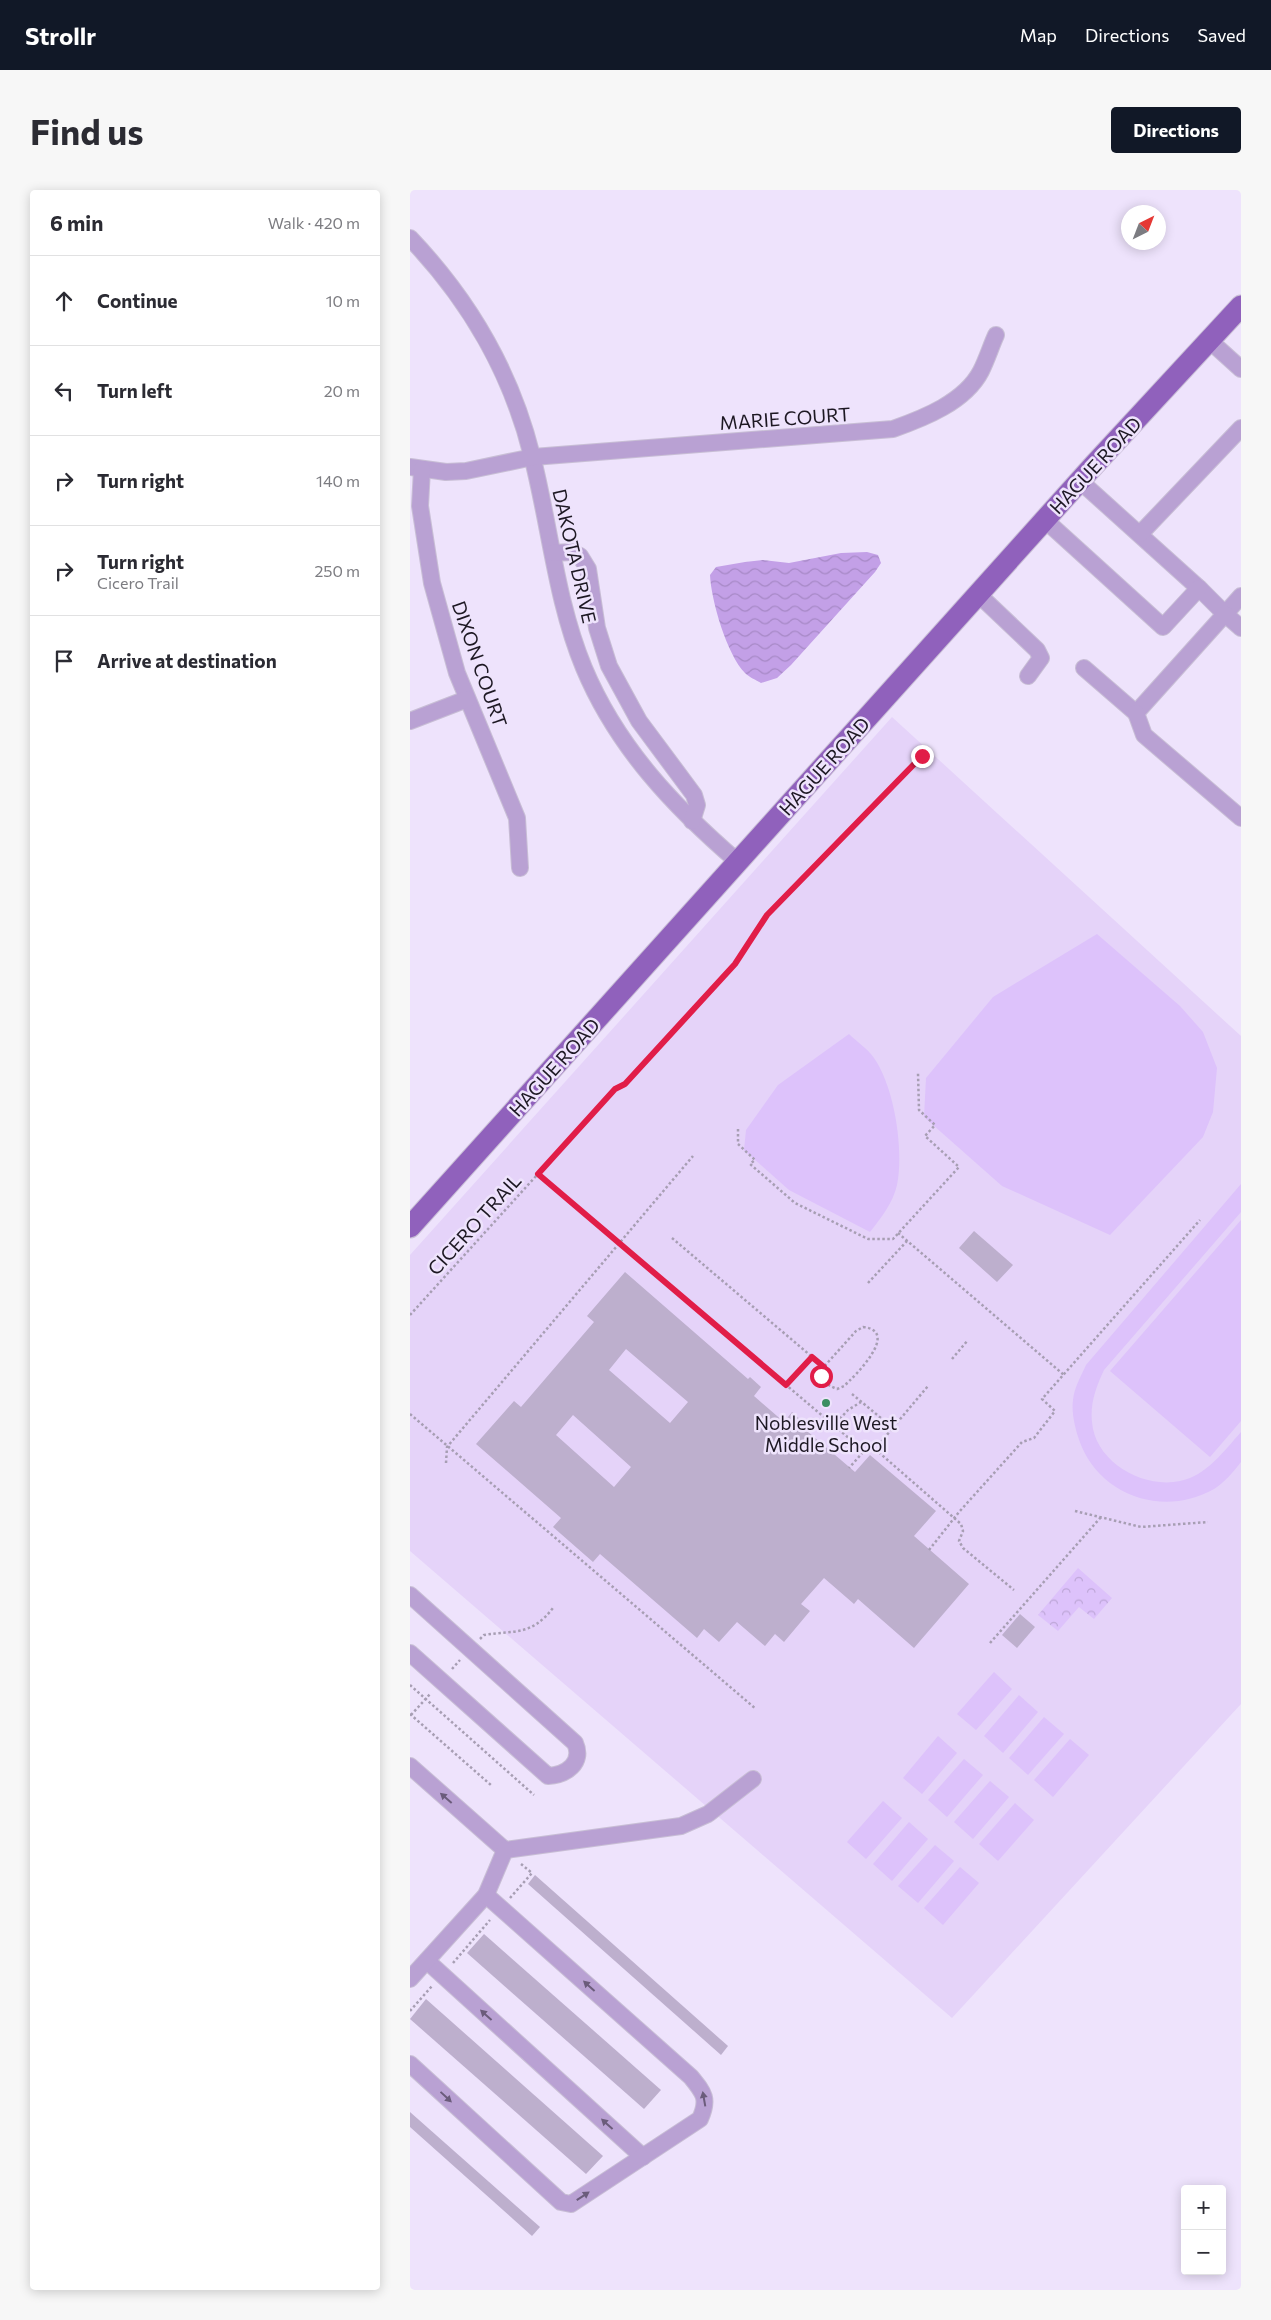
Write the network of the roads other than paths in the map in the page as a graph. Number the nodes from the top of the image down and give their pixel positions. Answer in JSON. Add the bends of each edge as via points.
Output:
{"nodes":[{"id":1,"x":410,"y":238,"type":"edge"},
{"id":2,"x":1241,"y":306,"type":"edge"},
{"id":3,"x":996,"y":335,"type":"dead end"},
{"id":4,"x":1210,"y":341,"type":"junction"},
{"id":5,"x":1241,"y":369,"type":"edge"},
{"id":6,"x":1241,"y":428,"type":"edge"},
{"id":7,"x":533,"y":457,"type":"junction"},
{"id":8,"x":416,"y":468,"type":"edge"},
{"id":9,"x":1080,"y":480,"type":"junction"},
{"id":10,"x":1045,"y":520,"type":"junction"},
{"id":11,"x":1140,"y":534,"type":"junction"},
{"id":12,"x":553,"y":553,"type":"junction"},
{"id":13,"x":1199,"y":588,"type":"junction"},
{"id":14,"x":978,"y":594,"type":"junction"},
{"id":15,"x":1241,"y":596,"type":"edge"},
{"id":16,"x":1225,"y":614,"type":"junction"},
{"id":17,"x":1241,"y":628,"type":"edge"},
{"id":18,"x":1084,"y":668,"type":"dead end"},
{"id":19,"x":1028,"y":676,"type":"dead end"},
{"id":20,"x":468,"y":699,"type":"junction"},
{"id":21,"x":1136,"y":713,"type":"junction"},
{"id":22,"x":410,"y":721,"type":"edge"},
{"id":23,"x":1241,"y":818,"type":"edge"},
{"id":24,"x":692,"y":821,"type":"junction"},
{"id":25,"x":738,"y":862,"type":"junction"},
{"id":26,"x":520,"y":868,"type":"dead end"},
{"id":27,"x":413,"y":1219,"type":"edge"},
{"id":28,"x":410,"y":1595,"type":"edge"},
{"id":29,"x":410,"y":1653,"type":"edge"},
{"id":30,"x":410,"y":1766,"type":"edge"},
{"id":31,"x":753,"y":1779,"type":"dead end"},
{"id":32,"x":505,"y":1850,"type":"junction"},
{"id":33,"x":486,"y":1894,"type":"junction"},
{"id":34,"x":426,"y":1961,"type":"junction"},
{"id":35,"x":410,"y":1979,"type":"edge"},
{"id":36,"x":410,"y":2064,"type":"edge"},
{"id":37,"x":643,"y":2157,"type":"junction"}],
"edges":[{"from":1,"to":7,"type":"street","name":"DAKOTA DRIVE","via":[[460,297],[485,336],[509,386]]},
{"from":2,"to":4,"type":"main road","name":"HAGUE ROAD"},
{"from":3,"to":7,"type":"street","name":"MARIE COURT","via":[[980,372],[964,391],[942,410],[893,429]]},
{"from":4,"to":5,"type":"street"},
{"from":4,"to":9,"type":"main road","name":"HAGUE ROAD"},
{"from":6,"to":11,"type":"street"},
{"from":7,"to":8,"type":"street","name":"MARIE COURT","via":[[466,471]]},
{"from":7,"to":12,"type":"street","name":"DAKOTA DRIVE"},
{"from":8,"to":20,"type":"street","name":"DIXON COURT","via":[[432,583],[447,640]]},
{"from":9,"to":10,"type":"main road","name":"HAGUE ROAD"},
{"from":9,"to":11,"type":"street"},
{"from":10,"to":13,"type":"street","via":[[1162,626]]},
{"from":10,"to":14,"type":"main road","name":"HAGUE ROAD"},
{"from":11,"to":13,"type":"street"},
{"from":12,"to":24,"type":"street","name":"DAKOTA DRIVE","via":[[575,645],[594,689],[623,740],[646,772]]},
{"from":12,"to":24,"type":"street","via":[[572,552],[580,556],[588,569],[597,628],[609,666],[640,721],[694,796],[697,805]]},
{"from":13,"to":16,"type":"street"},
{"from":14,"to":19,"type":"street","via":[[1037,650],[1041,658]]},
{"from":14,"to":25,"type":"main road","name":"HAGUE ROAD"},
{"from":15,"to":16,"type":"street"},
{"from":16,"to":17,"type":"street"},
{"from":16,"to":21,"type":"street"},
{"from":18,"to":21,"type":"street"},
{"from":20,"to":22,"type":"street"},
{"from":20,"to":26,"type":"street","name":"DIXON COURT","via":[[517,818]]},
{"from":21,"to":23,"type":"street","via":[[1144,735]]},
{"from":24,"to":25,"type":"street","name":"DAKOTA DRIVE"},
{"from":25,"to":27,"type":"main road","name":"HAGUE ROAD"},
{"from":28,"to":29,"type":"street","via":[[575,1743],[577,1760],[558,1776],[548,1776]]},
{"from":32,"to":30,"type":"street","one_way":true},
{"from":31,"to":32,"type":"street","via":[[708,1814],[681,1826]]},
{"from":32,"to":33,"type":"street"},
{"from":33,"to":34,"type":"street"},
{"from":37,"to":33,"type":"street","one_way":true,"via":[[700,2119],[706,2106],[702,2090]]},
{"from":34,"to":35,"type":"street"},
{"from":37,"to":34,"type":"street","one_way":true},
{"from":36,"to":37,"type":"street","one_way":true,"via":[[561,2202],[571,2204]]}]}
